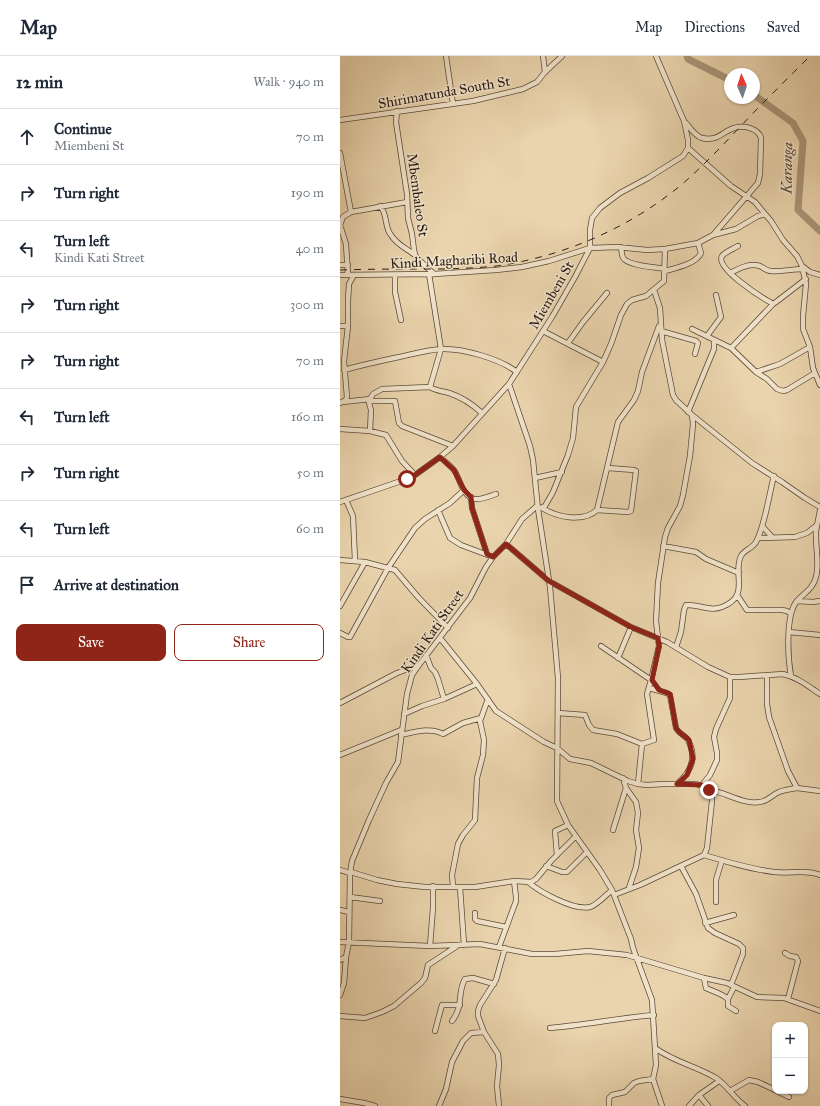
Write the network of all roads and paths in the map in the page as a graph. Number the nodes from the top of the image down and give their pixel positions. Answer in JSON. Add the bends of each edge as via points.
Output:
{"nodes":[{"id":1,"x":446,"y":56,"type":"edge"},
{"id":2,"x":543,"y":56,"type":"edge"},
{"id":3,"x":562,"y":56,"type":"edge"},
{"id":4,"x":656,"y":56,"type":"edge"},
{"id":5,"x":545,"y":72,"type":"junction"},
{"id":6,"x":452,"y":104,"type":"junction"},
{"id":7,"x":397,"y":112,"type":"junction"},
{"id":8,"x":340,"y":120,"type":"edge"},
{"id":9,"x":684,"y":121,"type":"junction"},
{"id":10,"x":688,"y":148,"type":"junction"},
{"id":11,"x":340,"y":152,"type":"edge"},
{"id":12,"x":748,"y":196,"type":"junction"},
{"id":13,"x":407,"y":202,"type":"junction"},
{"id":14,"x":380,"y":206,"type":"junction"},
{"id":15,"x":351,"y":212,"type":"junction"},
{"id":16,"x":765,"y":214,"type":"junction"},
{"id":17,"x":713,"y":235,"type":"junction"},
{"id":18,"x":698,"y":243,"type":"junction"},
{"id":19,"x":738,"y":246,"type":"dead end"},
{"id":20,"x":621,"y":247,"type":"junction"},
{"id":21,"x":590,"y":248,"type":"junction"},
{"id":22,"x":665,"y":249,"type":"junction"},
{"id":23,"x":415,"y":255,"type":"junction"},
{"id":24,"x":340,"y":265,"type":"edge"},
{"id":25,"x":348,"y":265,"type":"junction"},
{"id":26,"x":802,"y":268,"type":"junction"},
{"id":27,"x":665,"y":270,"type":"junction"},
{"id":28,"x":730,"y":273,"type":"junction"},
{"id":29,"x":432,"y":274,"type":"junction"},
{"id":30,"x":340,"y":275,"type":"edge"},
{"id":31,"x":348,"y":275,"type":"junction"},
{"id":32,"x":354,"y":275,"type":"junction"},
{"id":33,"x":395,"y":275,"type":"junction"},
{"id":34,"x":820,"y":275,"type":"edge"},
{"id":35,"x":806,"y":279,"type":"junction"},
{"id":36,"x":654,"y":290,"type":"junction"},
{"id":37,"x":607,"y":293,"type":"dead end"},
{"id":38,"x":716,"y":294,"type":"dead end"},
{"id":39,"x":773,"y":304,"type":"junction"},
{"id":40,"x":401,"y":320,"type":"dead end"},
{"id":41,"x":661,"y":323,"type":"junction"},
{"id":42,"x":340,"y":326,"type":"edge"},
{"id":43,"x":348,"y":326,"type":"junction"},
{"id":44,"x":692,"y":329,"type":"dead end"},
{"id":45,"x":543,"y":331,"type":"junction"},
{"id":46,"x":660,"y":331,"type":"junction"},
{"id":47,"x":707,"y":336,"type":"junction"},
{"id":48,"x":714,"y":340,"type":"junction"},
{"id":49,"x":568,"y":343,"type":"junction"},
{"id":50,"x":810,"y":346,"type":"junction"},
{"id":51,"x":731,"y":348,"type":"junction"},
{"id":52,"x":441,"y":349,"type":"junction"},
{"id":53,"x":695,"y":354,"type":"dead end"},
{"id":54,"x":602,"y":362,"type":"junction"},
{"id":55,"x":344,"y":370,"type":"junction"},
{"id":56,"x":517,"y":372,"type":"junction"},
{"id":57,"x":756,"y":372,"type":"junction"},
{"id":58,"x":815,"y":373,"type":"junction"},
{"id":59,"x":509,"y":384,"type":"junction"},
{"id":60,"x":820,"y":385,"type":"edge"},
{"id":61,"x":430,"y":387,"type":"junction"},
{"id":62,"x":368,"y":400,"type":"junction"},
{"id":63,"x":341,"y":403,"type":"edge"},
{"id":64,"x":482,"y":413,"type":"junction"},
{"id":65,"x":690,"y":414,"type":"junction"},
{"id":66,"x":340,"y":429,"type":"edge"},
{"id":67,"x":370,"y":431,"type":"junction"},
{"id":68,"x":452,"y":446,"type":"junction"},
{"id":69,"x":440,"y":457,"type":"junction"},
{"id":70,"x":608,"y":468,"type":"junction"},
{"id":71,"x":562,"y":472,"type":"junction"},
{"id":72,"x":415,"y":475,"type":"junction"},
{"id":73,"x":774,"y":476,"type":"junction"},
{"id":74,"x":535,"y":478,"type":"junction"},
{"id":75,"x":464,"y":490,"type":"junction"},
{"id":76,"x":496,"y":494,"type":"dead end"},
{"id":77,"x":471,"y":497,"type":"junction"},
{"id":78,"x":346,"y":500,"type":"junction"},
{"id":79,"x":340,"y":502,"type":"edge"},
{"id":80,"x":820,"y":507,"type":"edge"},
{"id":81,"x":539,"y":508,"type":"junction"},
{"id":82,"x":438,"y":510,"type":"junction"},
{"id":83,"x":598,"y":510,"type":"junction"},
{"id":84,"x":820,"y":510,"type":"edge"},
{"id":85,"x":817,"y":525,"type":"junction"},
{"id":86,"x":762,"y":526,"type":"junction"},
{"id":87,"x":772,"y":537,"type":"junction"},
{"id":88,"x":758,"y":538,"type":"junction"},
{"id":89,"x":506,"y":544,"type":"junction"},
{"id":90,"x":663,"y":546,"type":"junction"},
{"id":91,"x":487,"y":554,"type":"junction"},
{"id":92,"x":493,"y":557,"type":"junction"},
{"id":93,"x":340,"y":560,"type":"edge"},
{"id":94,"x":355,"y":561,"type":"junction"},
{"id":95,"x":365,"y":562,"type":"junction"},
{"id":96,"x":388,"y":568,"type":"junction"},
{"id":97,"x":739,"y":573,"type":"junction"},
{"id":98,"x":549,"y":581,"type":"junction"},
{"id":99,"x":737,"y":595,"type":"junction"},
{"id":100,"x":820,"y":601,"type":"edge"},
{"id":101,"x":797,"y":602,"type":"junction"},
{"id":102,"x":340,"y":606,"type":"edge"},
{"id":103,"x":791,"y":614,"type":"junction"},
{"id":104,"x":631,"y":627,"type":"junction"},
{"id":105,"x":448,"y":628,"type":"junction"},
{"id":106,"x":789,"y":632,"type":"junction"},
{"id":107,"x":340,"y":633,"type":"edge"},
{"id":108,"x":820,"y":635,"type":"edge"},
{"id":109,"x":440,"y":638,"type":"junction"},
{"id":110,"x":658,"y":638,"type":"junction"},
{"id":111,"x":601,"y":646,"type":"dead end"},
{"id":112,"x":676,"y":647,"type":"junction"},
{"id":113,"x":426,"y":655,"type":"junction"},
{"id":114,"x":618,"y":658,"type":"junction"},
{"id":115,"x":419,"y":665,"type":"junction"},
{"id":116,"x":767,"y":675,"type":"junction"},
{"id":117,"x":791,"y":676,"type":"junction"},
{"id":118,"x":730,"y":677,"type":"junction"},
{"id":119,"x":652,"y":680,"type":"junction"},
{"id":120,"x":477,"y":684,"type":"junction"},
{"id":121,"x":648,"y":688,"type":"junction"},
{"id":122,"x":659,"y":690,"type":"junction"},
{"id":123,"x":818,"y":693,"type":"edge"},
{"id":124,"x":820,"y":698,"type":"edge"},
{"id":125,"x":444,"y":699,"type":"junction"},
{"id":126,"x":488,"y":699,"type":"junction"},
{"id":127,"x":340,"y":703,"type":"edge"},
{"id":128,"x":558,"y":713,"type":"junction"},
{"id":129,"x":404,"y":714,"type":"junction"},
{"id":130,"x":481,"y":718,"type":"junction"},
{"id":131,"x":401,"y":733,"type":"junction"},
{"id":132,"x":642,"y":744,"type":"junction"},
{"id":133,"x":557,"y":748,"type":"junction"},
{"id":134,"x":340,"y":754,"type":"edge"},
{"id":135,"x":570,"y":759,"type":"junction"},
{"id":136,"x":558,"y":760,"type":"junction"},
{"id":137,"x":623,"y":778,"type":"junction"},
{"id":138,"x":636,"y":783,"type":"junction"},
{"id":139,"x":677,"y":784,"type":"junction"},
{"id":140,"x":702,"y":785,"type":"junction"},
{"id":141,"x":797,"y":788,"type":"junction"},
{"id":142,"x":627,"y":789,"type":"junction"},
{"id":143,"x":709,"y":790,"type":"junction"},
{"id":144,"x":820,"y":791,"type":"edge"},
{"id":145,"x":568,"y":825,"type":"junction"},
{"id":146,"x":613,"y":830,"type":"dead end"},
{"id":147,"x":576,"y":836,"type":"junction"},
{"id":148,"x":587,"y":852,"type":"junction"},
{"id":149,"x":557,"y":855,"type":"junction"},
{"id":150,"x":704,"y":855,"type":"junction"},
{"id":151,"x":722,"y":860,"type":"junction"},
{"id":152,"x":546,"y":866,"type":"junction"},
{"id":153,"x":681,"y":866,"type":"junction"},
{"id":154,"x":340,"y":870,"type":"edge"},
{"id":155,"x":351,"y":872,"type":"junction"},
{"id":156,"x":820,"y":875,"type":"edge"},
{"id":157,"x":514,"y":881,"type":"junction"},
{"id":158,"x":528,"y":882,"type":"junction"},
{"id":159,"x":433,"y":886,"type":"junction"},
{"id":160,"x":453,"y":886,"type":"junction"},
{"id":161,"x":460,"y":887,"type":"junction"},
{"id":162,"x":629,"y":888,"type":"junction"},
{"id":163,"x":613,"y":892,"type":"junction"},
{"id":164,"x":350,"y":897,"type":"junction"},
{"id":165,"x":380,"y":901,"type":"dead end"},
{"id":166,"x":716,"y":902,"type":"dead end"},
{"id":167,"x":340,"y":910,"type":"edge"},
{"id":168,"x":350,"y":912,"type":"junction"},
{"id":169,"x":475,"y":913,"type":"dead end"},
{"id":170,"x":734,"y":915,"type":"dead end"},
{"id":171,"x":706,"y":923,"type":"junction"},
{"id":172,"x":506,"y":927,"type":"junction"},
{"id":173,"x":340,"y":942,"type":"edge"},
{"id":174,"x":349,"y":942,"type":"junction"},
{"id":175,"x":464,"y":945,"type":"junction"},
{"id":176,"x":430,"y":946,"type":"junction"},
{"id":177,"x":457,"y":946,"type":"junction"},
{"id":178,"x":499,"y":947,"type":"junction"},
{"id":179,"x":505,"y":948,"type":"junction"},
{"id":180,"x":786,"y":953,"type":"dead end"},
{"id":181,"x":346,"y":957,"type":"junction"},
{"id":182,"x":637,"y":958,"type":"junction"},
{"id":183,"x":340,"y":960,"type":"edge"},
{"id":184,"x":704,"y":978,"type":"junction"},
{"id":185,"x":494,"y":984,"type":"junction"},
{"id":186,"x":732,"y":986,"type":"junction"},
{"id":187,"x":741,"y":990,"type":"junction"},
{"id":188,"x":730,"y":994,"type":"junction"},
{"id":189,"x":340,"y":995,"type":"edge"},
{"id":190,"x":728,"y":999,"type":"junction"},
{"id":191,"x":788,"y":999,"type":"junction"},
{"id":192,"x":460,"y":1005,"type":"junction"},
{"id":193,"x":736,"y":1011,"type":"dead end"},
{"id":194,"x":820,"y":1011,"type":"edge"},
{"id":195,"x":654,"y":1015,"type":"junction"},
{"id":196,"x":340,"y":1016,"type":"edge"},
{"id":197,"x":452,"y":1021,"type":"dead end"},
{"id":198,"x":550,"y":1028,"type":"dead end"},
{"id":199,"x":435,"y":1031,"type":"dead end"},
{"id":200,"x":484,"y":1032,"type":"junction"},
{"id":201,"x":655,"y":1048,"type":"junction"},
{"id":202,"x":653,"y":1079,"type":"junction"},
{"id":203,"x":720,"y":1081,"type":"junction"},
{"id":204,"x":772,"y":1089,"type":"edge"},
{"id":205,"x":730,"y":1091,"type":"junction"},
{"id":206,"x":782,"y":1094,"type":"edge"},
{"id":207,"x":699,"y":1095,"type":"junction"},
{"id":208,"x":789,"y":1097,"type":"dead end"},
{"id":209,"x":340,"y":1099,"type":"edge"},
{"id":210,"x":375,"y":1106,"type":"edge"},
{"id":211,"x":439,"y":1106,"type":"edge"},
{"id":212,"x":499,"y":1106,"type":"edge"},
{"id":213,"x":609,"y":1106,"type":"edge"},
{"id":214,"x":662,"y":1106,"type":"edge"},
{"id":215,"x":689,"y":1106,"type":"edge"},
{"id":216,"x":708,"y":1106,"type":"edge"},
{"id":217,"x":745,"y":1106,"type":"edge"}],
"edges":[{"from":1,"to":6,"type":"street"},
{"from":2,"to":5,"type":"street"},
{"from":3,"to":5,"type":"street","name":"Shirimatunda South St"},
{"from":4,"to":9,"type":"street"},
{"from":5,"to":6,"type":"street","name":"Shirimatunda South St","via":[[537,82],[523,89]]},
{"from":6,"to":7,"type":"street","name":"Shirimatunda South St"},
{"from":7,"to":8,"type":"street","name":"Shirimatunda South St"},
{"from":7,"to":13,"type":"street","name":"Mbembaleo St","via":[[396,122]]},
{"from":9,"to":10,"type":"street"},
{"from":9,"to":12,"type":"street","via":[[701,138],[716,137],[740,127],[760,133],[760,174],[758,183]]},
{"from":10,"to":12,"type":"street","via":[[726,182]]},
{"from":10,"to":21,"type":"street","name":"Miembeni St","via":[[683,156],[671,165],[620,193],[600,208],[590,222]]},
{"from":11,"to":15,"type":"street"},
{"from":12,"to":16,"type":"street"},
{"from":12,"to":17,"type":"street"},
{"from":13,"to":14,"type":"street"},
{"from":13,"to":23,"type":"street","name":"Mbembaleo St"},
{"from":14,"to":15,"type":"street"},
{"from":14,"to":23,"type":"street","via":[[391,236]]},
{"from":15,"to":25,"type":"street","via":[[343,217],[340,225],[346,244]]},
{"from":16,"to":17,"type":"street","via":[[736,229]]},
{"from":16,"to":26,"type":"street","via":[[797,256]]},
{"from":17,"to":18,"type":"street","name":"Kindi Magharibi Road"},
{"from":18,"to":22,"type":"street","name":"Kindi Magharibi Road"},
{"from":18,"to":27,"type":"street","via":[[701,253],[699,257],[683,266]]},
{"from":19,"to":28,"type":"street","via":[[721,258]]},
{"from":20,"to":21,"type":"street","name":"Kindi Magharibi Road"},
{"from":20,"to":22,"type":"street","name":"Kindi Magharibi Road"},
{"from":20,"to":27,"type":"street","via":[[626,261]]},
{"from":21,"to":29,"type":"street","name":"Kindi Magharibi Road","via":[[522,267]]},
{"from":21,"to":45,"type":"street","name":"Miembeni St","via":[[576,277]]},
{"from":22,"to":27,"type":"street"},
{"from":23,"to":29,"type":"street","name":"Mbembaleo St"},
{"from":24,"to":25,"type":"street"},
{"from":25,"to":31,"type":"street"},
{"from":26,"to":28,"type":"street","via":[[774,272],[752,265]]},
{"from":26,"to":34,"type":"street"},
{"from":26,"to":35,"type":"street"},
{"from":27,"to":36,"type":"street","via":[[663,283]]},
{"from":28,"to":39,"type":"street"},
{"from":29,"to":33,"type":"street","name":"Kindi Magharibi Road"},
{"from":29,"to":52,"type":"street"},
{"from":30,"to":31,"type":"street","name":"Kindi Magharibi Road"},
{"from":31,"to":32,"type":"street","name":"Kindi Magharibi Road"},
{"from":32,"to":33,"type":"street","name":"Kindi Magharibi Road"},
{"from":32,"to":43,"type":"street","via":[[348,289]]},
{"from":33,"to":40,"type":"street","via":[[395,292]]},
{"from":35,"to":39,"type":"street"},
{"from":35,"to":50,"type":"street","via":[[802,323]]},
{"from":36,"to":41,"type":"street","via":[[660,308]]},
{"from":36,"to":54,"type":"street","name":"Kindi Kati Street","via":[[627,304]]},
{"from":37,"to":49,"type":"street"},
{"from":38,"to":47,"type":"street","via":[[721,317]]},
{"from":39,"to":51,"type":"street"},
{"from":41,"to":46,"type":"street"},
{"from":41,"to":70,"type":"street","via":[[642,372],[636,396],[618,422]]},
{"from":42,"to":43,"type":"street"},
{"from":43,"to":55,"type":"street"},
{"from":44,"to":47,"type":"street"},
{"from":45,"to":49,"type":"street"},
{"from":45,"to":56,"type":"street","name":"Miembeni St"},
{"from":46,"to":53,"type":"street","via":[[696,341],[698,344]]},
{"from":46,"to":65,"type":"street","via":[[673,395]]},
{"from":47,"to":48,"type":"street"},
{"from":48,"to":51,"type":"street"},
{"from":48,"to":65,"type":"street","via":[[714,349]]},
{"from":49,"to":54,"type":"street"},
{"from":50,"to":57,"type":"street","via":[[780,364]]},
{"from":50,"to":58,"type":"street"},
{"from":51,"to":57,"type":"street"},
{"from":52,"to":55,"type":"street"},
{"from":52,"to":56,"type":"street","via":[[488,357]]},
{"from":52,"to":61,"type":"street"},
{"from":54,"to":71,"type":"street","name":"Kindi Kati Street","via":[[576,407],[573,438]]},
{"from":55,"to":63,"type":"street","via":[[347,397]]},
{"from":56,"to":59,"type":"street","name":"Miembeni St"},
{"from":57,"to":58,"type":"street","via":[[783,391]]},
{"from":58,"to":60,"type":"street"},
{"from":59,"to":64,"type":"street","name":"Miembeni St"},
{"from":59,"to":74,"type":"street","via":[[530,446]]},
{"from":61,"to":62,"type":"street","via":[[382,389]]},
{"from":61,"to":64,"type":"street","via":[[463,399]]},
{"from":62,"to":63,"type":"street"},
{"from":62,"to":67,"type":"street","via":[[371,410]]},
{"from":62,"to":68,"type":"street","via":[[395,401],[402,426]]},
{"from":64,"to":68,"type":"street","name":"Miembeni St"},
{"from":65,"to":73,"type":"street","via":[[752,463]]},
{"from":65,"to":90,"type":"street","via":[[693,424],[692,437],[683,495]]},
{"from":66,"to":67,"type":"street"},
{"from":67,"to":72,"type":"street","via":[[388,437],[402,461]]},
{"from":68,"to":69,"type":"street","name":"Miembeni St"},
{"from":69,"to":72,"type":"street","name":"Miembeni St"},
{"from":69,"to":75,"type":"street","via":[[454,470]]},
{"from":70,"to":83,"type":"street"},
{"from":70,"to":83,"type":"street","via":[[636,471],[631,511]]},
{"from":71,"to":74,"type":"street"},
{"from":71,"to":81,"type":"street","name":"Kindi Kati Street","via":[[549,500]]},
{"from":72,"to":78,"type":"street","name":"Miembeni St"},
{"from":73,"to":80,"type":"street"},
{"from":73,"to":86,"type":"street"},
{"from":74,"to":81,"type":"street"},
{"from":75,"to":77,"type":"street"},
{"from":75,"to":82,"type":"street"},
{"from":76,"to":77,"type":"street","via":[[479,499]]},
{"from":77,"to":91,"type":"street"},
{"from":78,"to":79,"type":"street","name":"Miembeni St"},
{"from":78,"to":94,"type":"street","via":[[353,516]]},
{"from":81,"to":83,"type":"street","via":[[567,516],[586,516]]},
{"from":81,"to":89,"type":"street","name":"Kindi Kati Street","via":[[522,519]]},
{"from":81,"to":98,"type":"street"},
{"from":82,"to":91,"type":"street","via":[[450,538],[461,545]]},
{"from":82,"to":96,"type":"street","via":[[415,528]]},
{"from":84,"to":85,"type":"street"},
{"from":85,"to":87,"type":"street","via":[[795,537]]},
{"from":85,"to":101,"type":"street","via":[[816,578],[808,592]]},
{"from":86,"to":87,"type":"street"},
{"from":86,"to":88,"type":"street"},
{"from":87,"to":88,"type":"street"},
{"from":88,"to":97,"type":"street","via":[[754,546],[741,555]]},
{"from":89,"to":92,"type":"street","name":"Kindi Kati Street"},
{"from":89,"to":98,"type":"street"},
{"from":90,"to":97,"type":"street","via":[[696,552]]},
{"from":90,"to":110,"type":"street","via":[[656,606]]},
{"from":91,"to":92,"type":"street"},
{"from":92,"to":105,"type":"street","name":"Kindi Kati Street","via":[[470,598]]},
{"from":93,"to":94,"type":"street"},
{"from":94,"to":95,"type":"street"},
{"from":95,"to":96,"type":"street"},
{"from":95,"to":102,"type":"street"},
{"from":96,"to":105,"type":"street","via":[[397,572]]},
{"from":96,"to":107,"type":"street","via":[[350,636]]},
{"from":97,"to":99,"type":"street","via":[[740,585]]},
{"from":98,"to":104,"type":"street"},
{"from":98,"to":128,"type":"street","via":[[558,678]]},
{"from":99,"to":103,"type":"street","via":[[747,610],[782,610]]},
{"from":99,"to":112,"type":"street","via":[[723,607],[710,609],[686,605]]},
{"from":100,"to":101,"type":"street"},
{"from":101,"to":103,"type":"street"},
{"from":103,"to":106,"type":"street"},
{"from":104,"to":110,"type":"street"},
{"from":104,"to":114,"type":"street"},
{"from":105,"to":109,"type":"street","name":"Kindi Kati Street"},
{"from":106,"to":108,"type":"street"},
{"from":106,"to":117,"type":"street"},
{"from":109,"to":113,"type":"street","name":"Kindi Kati Street"},
{"from":109,"to":120,"type":"street"},
{"from":110,"to":112,"type":"street"},
{"from":110,"to":119,"type":"street","via":[[659,646]]},
{"from":111,"to":114,"type":"street"},
{"from":112,"to":118,"type":"street"},
{"from":113,"to":115,"type":"street","name":"Kindi Kati Street"},
{"from":113,"to":125,"type":"street"},
{"from":114,"to":119,"type":"street"},
{"from":115,"to":127,"type":"street","via":[[397,673]]},
{"from":115,"to":129,"type":"street","name":"Kindi Kati Street","via":[[409,683]]},
{"from":116,"to":117,"type":"street"},
{"from":116,"to":118,"type":"street"},
{"from":116,"to":141,"type":"street","via":[[769,717],[788,771]]},
{"from":117,"to":123,"type":"street"},
{"from":118,"to":140,"type":"street","via":[[729,703],[714,736],[718,757]]},
{"from":119,"to":121,"type":"street"},
{"from":119,"to":122,"type":"street"},
{"from":120,"to":125,"type":"street"},
{"from":120,"to":126,"type":"street"},
{"from":121,"to":122,"type":"street"},
{"from":121,"to":132,"type":"street","via":[[647,697],[654,740]]},
{"from":122,"to":139,"type":"street","via":[[670,694],[676,728],[689,740],[693,759],[687,775]]},
{"from":123,"to":124,"type":"street"},
{"from":125,"to":129,"type":"street"},
{"from":126,"to":130,"type":"street"},
{"from":126,"to":133,"type":"street","via":[[496,711]]},
{"from":128,"to":132,"type":"street","via":[[585,715],[593,730],[617,734]]},
{"from":128,"to":133,"type":"street"},
{"from":129,"to":131,"type":"street","name":"Kindi Kati Street"},
{"from":130,"to":131,"type":"street","via":[[463,723],[443,734],[434,731]]},
{"from":130,"to":160,"type":"street","via":[[484,755],[477,778],[475,820],[458,844],[452,876]]},
{"from":131,"to":134,"type":"street"},
{"from":131,"to":155,"type":"street","name":"Kindi Kati Street","via":[[398,762],[360,841],[352,861]]},
{"from":132,"to":138,"type":"street"},
{"from":133,"to":135,"type":"street"},
{"from":133,"to":136,"type":"street"},
{"from":135,"to":136,"type":"street"},
{"from":135,"to":137,"type":"street","via":[[591,763]]},
{"from":136,"to":145,"type":"street","via":[[556,801]]},
{"from":137,"to":138,"type":"street"},
{"from":137,"to":142,"type":"street"},
{"from":138,"to":139,"type":"street"},
{"from":138,"to":142,"type":"street"},
{"from":139,"to":140,"type":"street"},
{"from":140,"to":143,"type":"street"},
{"from":141,"to":143,"type":"street","via":[[779,792],[768,800],[756,803]]},
{"from":141,"to":144,"type":"street"},
{"from":142,"to":146,"type":"street"},
{"from":142,"to":162,"type":"street","via":[[637,807],[636,830],[639,844],[636,867]]},
{"from":143,"to":150,"type":"street","via":[[712,808]]},
{"from":145,"to":147,"type":"street"},
{"from":145,"to":149,"type":"street","via":[[555,831]]},
{"from":147,"to":148,"type":"street"},
{"from":147,"to":149,"type":"street"},
{"from":148,"to":152,"type":"street","via":[[567,872]]},
{"from":148,"to":163,"type":"street"},
{"from":149,"to":152,"type":"street"},
{"from":150,"to":151,"type":"street"},
{"from":150,"to":153,"type":"street"},
{"from":151,"to":156,"type":"street","via":[[754,869],[787,874],[811,872]]},
{"from":151,"to":166,"type":"street","via":[[716,880]]},
{"from":152,"to":158,"type":"street","via":[[536,879]]},
{"from":153,"to":162,"type":"street"},
{"from":153,"to":171,"type":"street","via":[[696,894]]},
{"from":154,"to":155,"type":"street"},
{"from":155,"to":159,"type":"street","via":[[392,883]]},
{"from":155,"to":164,"type":"street","name":"Kindi Kati Street"},
{"from":157,"to":158,"type":"street"},
{"from":157,"to":161,"type":"street"},
{"from":157,"to":172,"type":"street","via":[[516,897]]},
{"from":158,"to":163,"type":"street","via":[[549,897],[580,907],[594,906]]},
{"from":159,"to":160,"type":"street"},
{"from":159,"to":176,"type":"street","via":[[434,908]]},
{"from":160,"to":161,"type":"street"},
{"from":161,"to":175,"type":"street"},
{"from":162,"to":163,"type":"street"},
{"from":163,"to":182,"type":"street"},
{"from":164,"to":165,"type":"street"},
{"from":164,"to":168,"type":"street","name":"Kindi Kati Street"},
{"from":167,"to":168,"type":"street"},
{"from":168,"to":174,"type":"street","name":"Kindi Kati Street"},
{"from":169,"to":172,"type":"street","via":[[477,921]]},
{"from":170,"to":171,"type":"street"},
{"from":171,"to":186,"type":"street","via":[[710,930],[743,948]]},
{"from":172,"to":178,"type":"street"},
{"from":173,"to":174,"type":"street"},
{"from":174,"to":176,"type":"street"},
{"from":174,"to":181,"type":"street","name":"Kindi Kati Street"},
{"from":175,"to":177,"type":"street"},
{"from":175,"to":178,"type":"street"},
{"from":176,"to":177,"type":"street"},
{"from":177,"to":196,"type":"street","via":[[428,965],[421,983],[388,1010],[365,1018]]},
{"from":178,"to":179,"type":"street"},
{"from":179,"to":182,"type":"street","via":[[532,954],[598,951]]},
{"from":179,"to":185,"type":"street","via":[[501,969]]},
{"from":180,"to":191,"type":"street","via":[[796,957],[798,961]]},
{"from":181,"to":183,"type":"street"},
{"from":181,"to":189,"type":"street","name":"Kindi Kati Street","via":[[344,983]]},
{"from":182,"to":184,"type":"street"},
{"from":182,"to":195,"type":"street","via":[[652,1000]]},
{"from":184,"to":186,"type":"street"},
{"from":184,"to":190,"type":"street","via":[[706,988]]},
{"from":185,"to":192,"type":"street","via":[[476,978],[465,979]]},
{"from":185,"to":200,"type":"street","via":[[478,1011]]},
{"from":186,"to":187,"type":"street"},
{"from":186,"to":188,"type":"street"},
{"from":187,"to":188,"type":"street"},
{"from":187,"to":191,"type":"street","via":[[757,997]]},
{"from":188,"to":190,"type":"street"},
{"from":190,"to":193,"type":"street","via":[[728,1006]]},
{"from":191,"to":194,"type":"street"},
{"from":192,"to":197,"type":"street"},
{"from":192,"to":199,"type":"street","via":[[442,1005]]},
{"from":195,"to":198,"type":"street"},
{"from":195,"to":201,"type":"street"},
{"from":200,"to":211,"type":"street","via":[[471,1033],[463,1041],[452,1062]]},
{"from":200,"to":212,"type":"street","via":[[498,1054],[496,1086]]},
{"from":201,"to":202,"type":"street","via":[[656,1065]]},
{"from":201,"to":203,"type":"street","via":[[667,1057]]},
{"from":202,"to":213,"type":"street","via":[[634,1083],[625,1092],[612,1095],[609,1098]]},
{"from":202,"to":214,"type":"street"},
{"from":203,"to":205,"type":"street"},
{"from":203,"to":207,"type":"street"},
{"from":204,"to":205,"type":"street","via":[[748,1080]]},
{"from":205,"to":217,"type":"street"},
{"from":206,"to":208,"type":"street"},
{"from":207,"to":215,"type":"street"},
{"from":207,"to":216,"type":"street"},
{"from":209,"to":210,"type":"street"}]}
